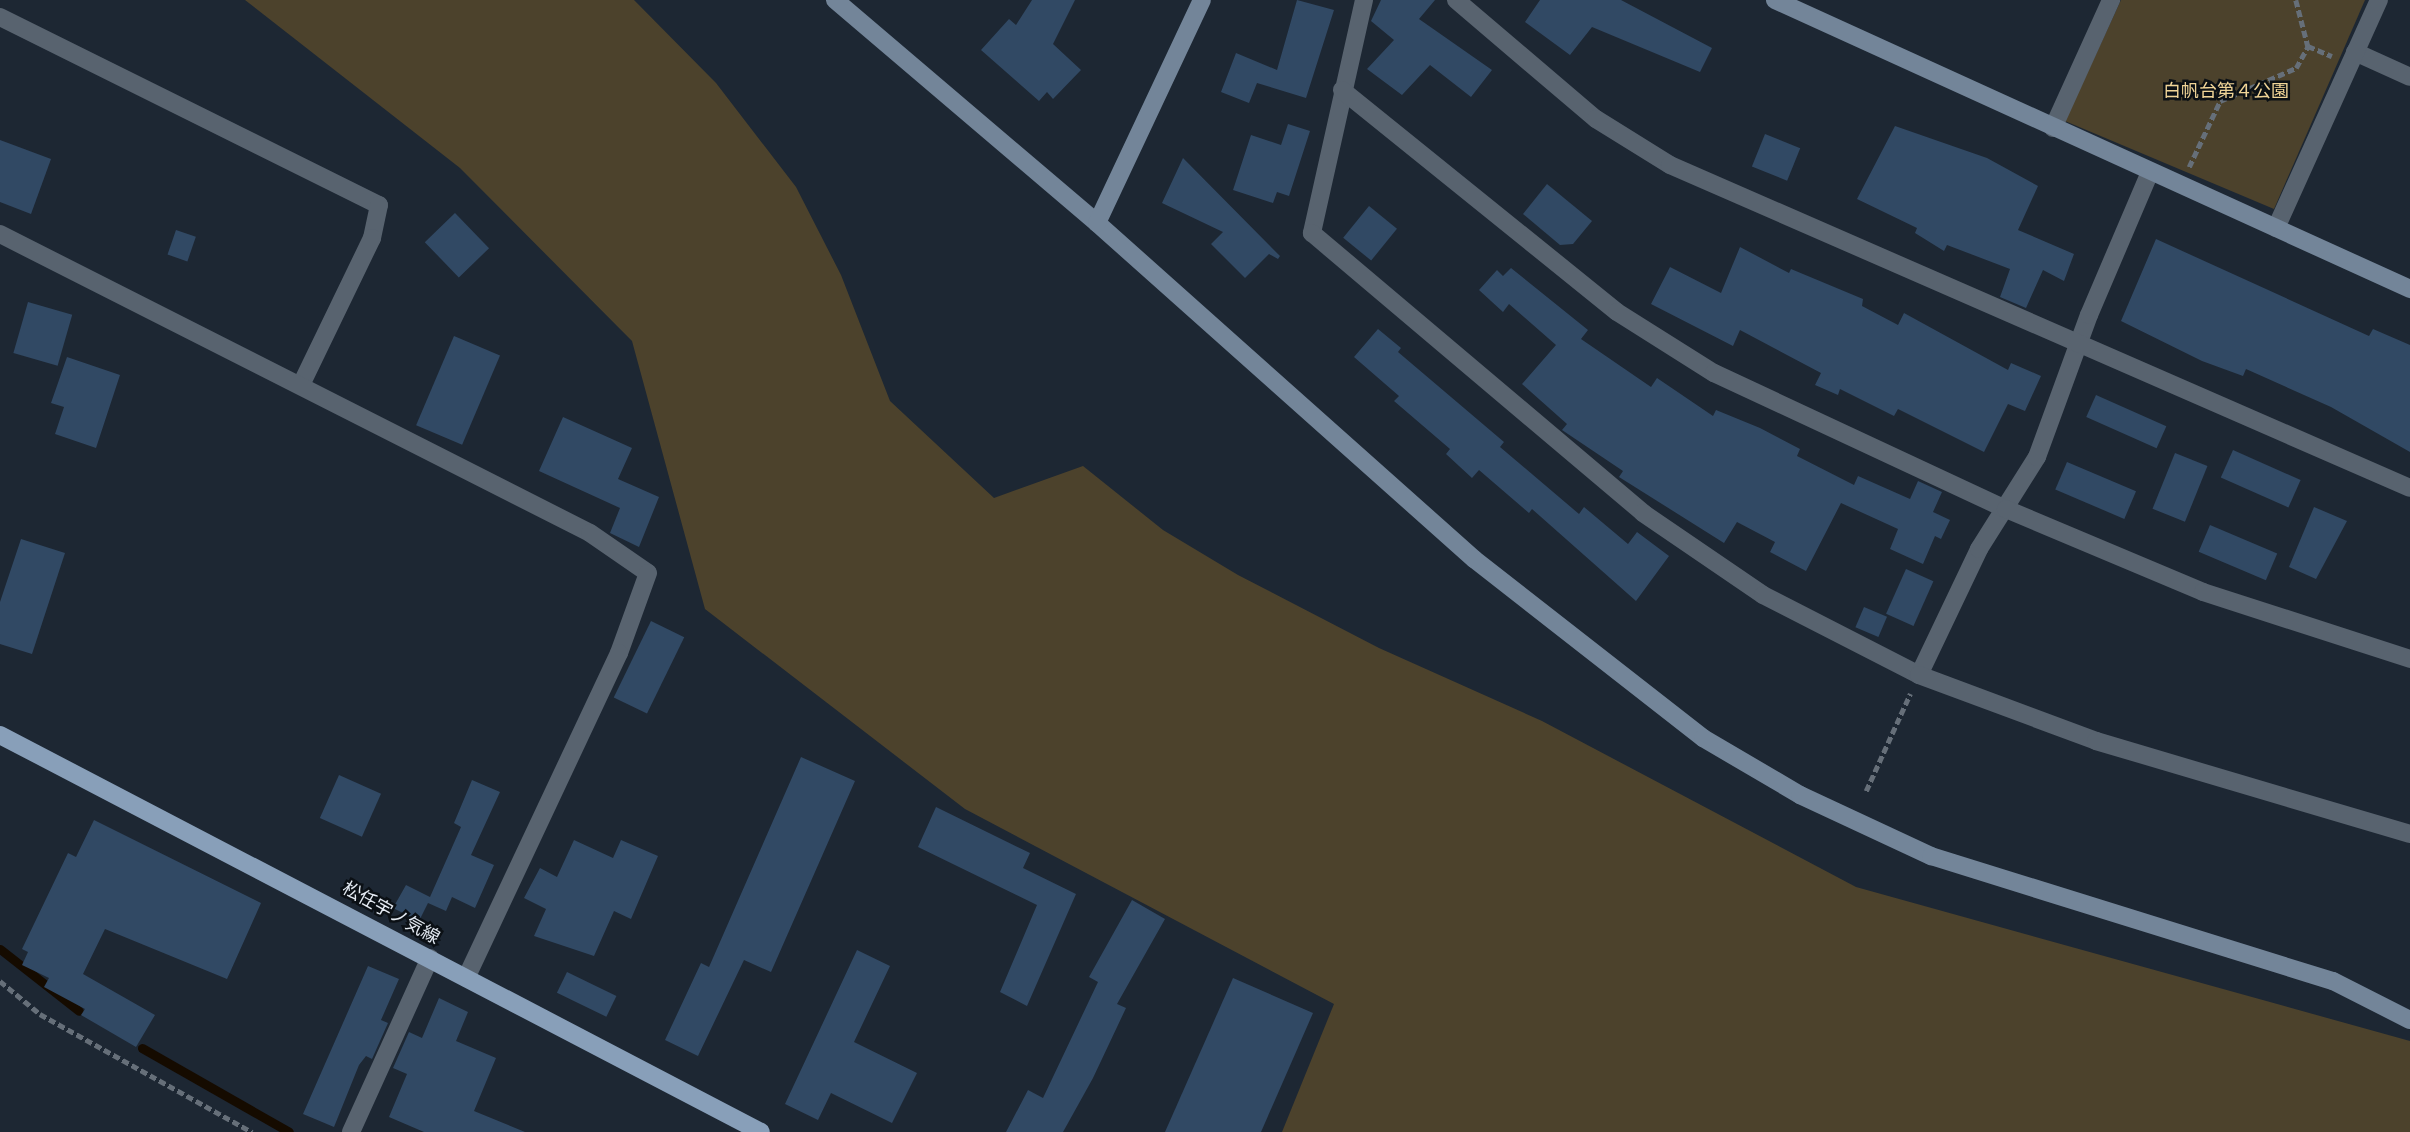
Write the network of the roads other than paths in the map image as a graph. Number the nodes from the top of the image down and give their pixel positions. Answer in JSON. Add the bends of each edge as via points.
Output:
{"nodes":[{"id":1,"x":835,"y":0,"type":"edge"},
{"id":2,"x":1202,"y":0,"type":"edge"},
{"id":3,"x":1364,"y":0,"type":"edge"},
{"id":4,"x":1456,"y":0,"type":"edge"},
{"id":5,"x":1775,"y":0,"type":"edge"},
{"id":6,"x":2111,"y":0,"type":"edge"},
{"id":7,"x":2379,"y":0,"type":"edge"},
{"id":8,"x":0,"y":17,"type":"edge"},
{"id":9,"x":2353,"y":58,"type":"junction"},
{"id":10,"x":2410,"y":77,"type":"edge"},
{"id":11,"x":1342,"y":90,"type":"junction"},
{"id":12,"x":2053,"y":128,"type":"junction"},
{"id":13,"x":2150,"y":172,"type":"junction"},
{"id":14,"x":1097,"y":223,"type":"junction"},
{"id":15,"x":2276,"y":228,"type":"junction"},
{"id":16,"x":0,"y":234,"type":"edge"},
{"id":17,"x":2410,"y":289,"type":"edge"},
{"id":18,"x":2076,"y":347,"type":"junction"},
{"id":19,"x":301,"y":385,"type":"junction"},
{"id":20,"x":2410,"y":488,"type":"edge"},
{"id":21,"x":2006,"y":509,"type":"junction"},
{"id":22,"x":2410,"y":659,"type":"edge"},
{"id":23,"x":1919,"y":675,"type":"junction"},
{"id":24,"x":0,"y":735,"type":"edge"},
{"id":25,"x":2410,"y":834,"type":"edge"},
{"id":26,"x":430,"y":958,"type":"junction"},
{"id":27,"x":466,"y":978,"type":"junction"},
{"id":28,"x":2410,"y":1020,"type":"edge"},
{"id":29,"x":351,"y":1132,"type":"edge"},
{"id":30,"x":761,"y":1132,"type":"edge"}],
"edges":[{"from":1,"to":14,"type":"street"},
{"from":2,"to":14,"type":"street"},
{"from":3,"to":11,"type":"street"},
{"from":4,"to":18,"type":"street","via":[[1596,119],[1670,165]]},
{"from":5,"to":12,"type":"street"},
{"from":6,"to":12,"type":"street"},
{"from":7,"to":9,"type":"street"},
{"from":8,"to":19,"type":"street","via":[[379,205],[372,238]]},
{"from":9,"to":10,"type":"street"},
{"from":9,"to":15,"type":"street"},
{"from":11,"to":21,"type":"street","via":[[1617,312],[1703,366]]},
{"from":11,"to":23,"type":"street","via":[[1312,233],[1643,513],[1763,595]]},
{"from":12,"to":13,"type":"street"},
{"from":13,"to":15,"type":"street"},
{"from":13,"to":18,"type":"street"},
{"from":14,"to":28,"type":"street","via":[[1494,576],[1658,707],[1751,768],[1931,856],[2333,981]]},
{"from":15,"to":17,"type":"street"},
{"from":16,"to":19,"type":"street"},
{"from":18,"to":20,"type":"street"},
{"from":18,"to":21,"type":"street","via":[[2037,457]]},
{"from":19,"to":27,"type":"street","via":[[590,533],[648,573],[619,653]]},
{"from":21,"to":22,"type":"street","via":[[2203,592]]},
{"from":21,"to":23,"type":"street","via":[[1979,549]]},
{"from":23,"to":25,"type":"street","via":[[2096,741]]},
{"from":24,"to":26,"type":"main road","name":"松任宇ノ気線"},
{"from":26,"to":27,"type":"main road","name":"松任宇ノ気線"},
{"from":26,"to":29,"type":"street"},
{"from":27,"to":30,"type":"main road","name":"松任宇ノ気線"}]}
